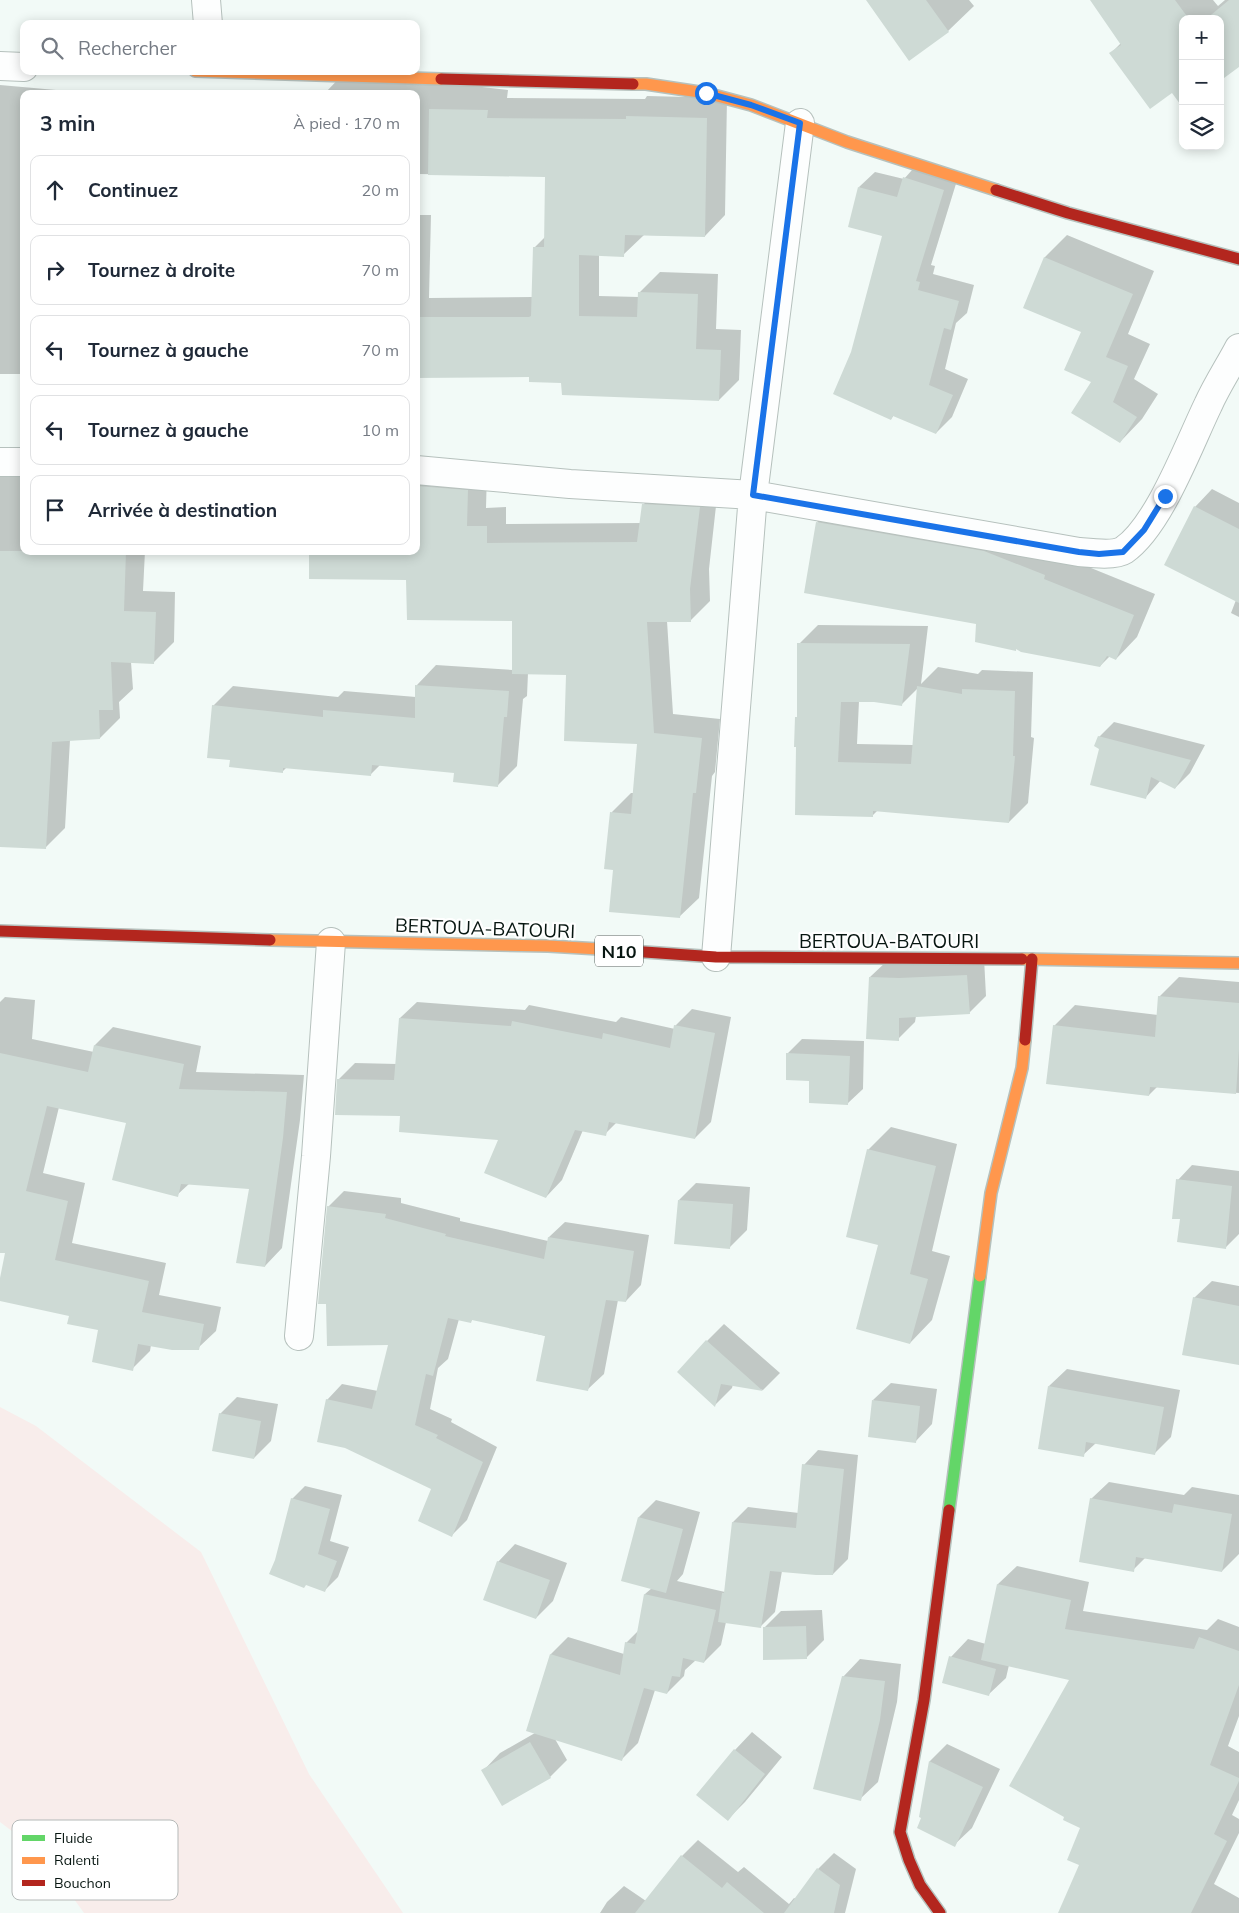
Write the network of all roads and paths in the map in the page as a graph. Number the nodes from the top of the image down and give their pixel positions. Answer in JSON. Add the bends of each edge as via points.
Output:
{"nodes":[{"id":1,"x":206,"y":0,"type":"edge"},
{"id":2,"x":208,"y":20,"type":"edge"},
{"id":3,"x":0,"y":66,"type":"edge"},
{"id":4,"x":20,"y":67,"type":"edge"},
{"id":5,"x":323,"y":75,"type":"edge"},
{"id":6,"x":800,"y":123,"type":"junction"},
{"id":7,"x":1239,"y":259,"type":"edge"},
{"id":8,"x":1239,"y":348,"type":"edge"},
{"id":9,"x":0,"y":462,"type":"edge"},
{"id":10,"x":20,"y":462,"type":"edge"},
{"id":11,"x":420,"y":470,"type":"edge"},
{"id":12,"x":753,"y":495,"type":"junction"},
{"id":13,"x":0,"y":931,"type":"edge"},
{"id":14,"x":331,"y":942,"type":"junction"},
{"id":15,"x":716,"y":957,"type":"junction"},
{"id":16,"x":1032,"y":959,"type":"junction"},
{"id":17,"x":1239,"y":963,"type":"edge"},
{"id":18,"x":299,"y":1336,"type":"dead end"},
{"id":19,"x":940,"y":1913,"type":"edge"}],
"edges":[{"from":1,"to":2,"type":"street"},
{"from":3,"to":4,"type":"street"},
{"from":5,"to":6,"type":"main road","via":[[646,84],[706,93]]},
{"from":6,"to":7,"type":"main road","via":[[847,142],[1068,213]]},
{"from":6,"to":12,"type":"street"},
{"from":8,"to":12,"type":"street","via":[[1165,496],[1144,530],[1123,552],[1079,552]]},
{"from":9,"to":10,"type":"street"},
{"from":11,"to":12,"type":"street","via":[[570,484]]},
{"from":12,"to":15,"type":"street"},
{"from":13,"to":14,"type":"main road","name":"BERTOUA-BATOURI","number":"N10"},
{"from":14,"to":15,"type":"main road","name":"BERTOUA-BATOURI","number":"N10","via":[[548,946]]},
{"from":14,"to":18,"type":"street"},
{"from":15,"to":16,"type":"main road","name":"BERTOUA-BATOURI","number":"N10"},
{"from":16,"to":17,"type":"main road","name":"BERTOUA-BATOURI","number":"N10"},
{"from":16,"to":19,"type":"main road","via":[[1022,1068],[991,1193],[924,1700],[900,1832],[920,1885]]}]}
